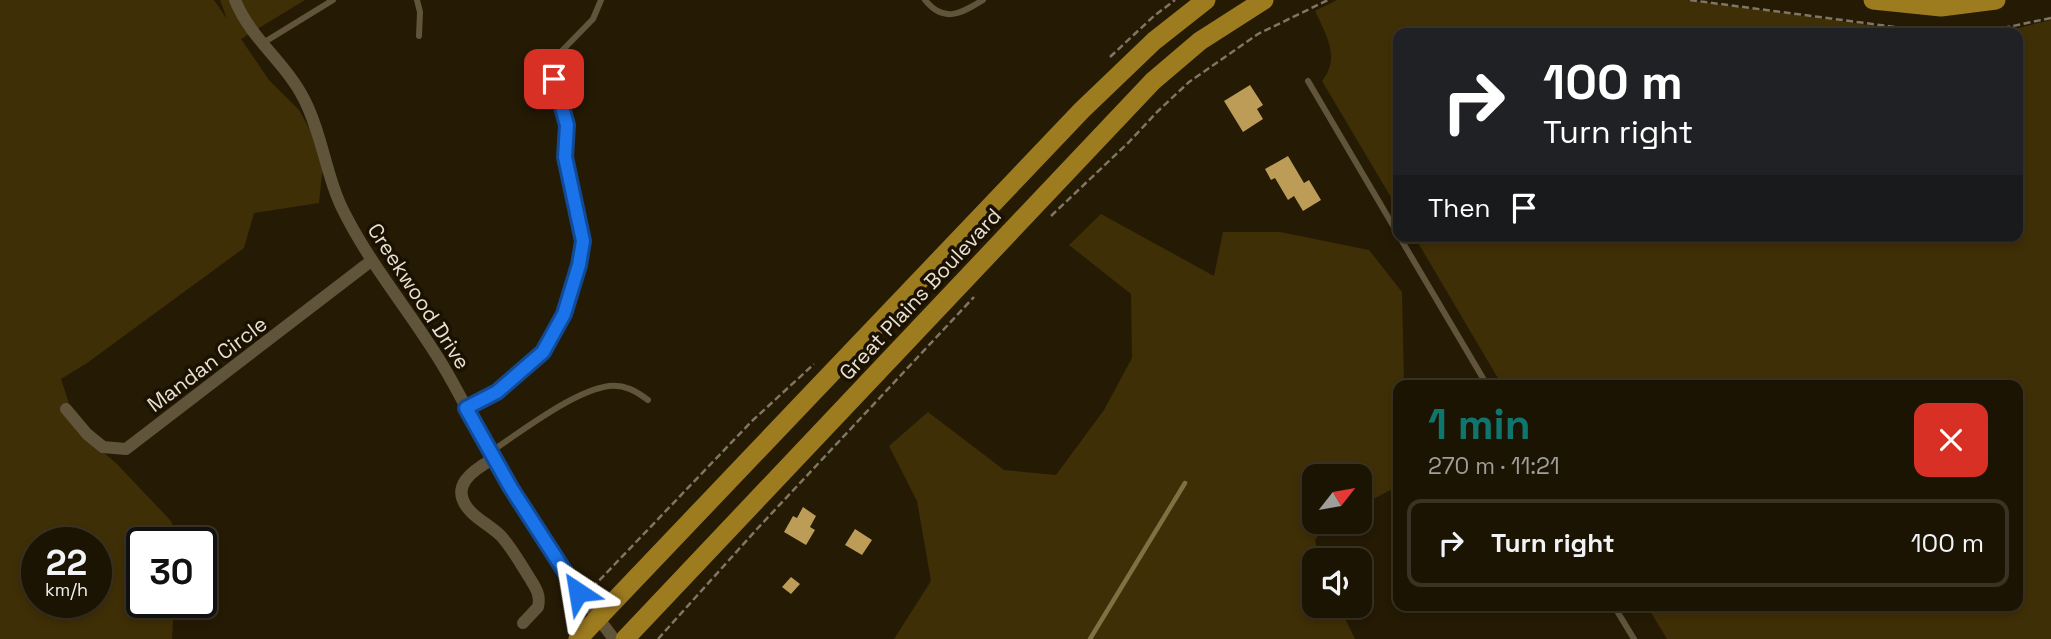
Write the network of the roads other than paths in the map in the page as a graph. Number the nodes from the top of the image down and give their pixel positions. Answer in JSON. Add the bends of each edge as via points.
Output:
{"nodes":[{"id":1,"x":234,"y":0,"type":"edge"},
{"id":2,"x":333,"y":0,"type":"edge"},
{"id":3,"x":417,"y":0,"type":"edge"},
{"id":4,"x":601,"y":0,"type":"edge"},
{"id":5,"x":925,"y":0,"type":"edge"},
{"id":6,"x":983,"y":0,"type":"edge"},
{"id":7,"x":1206,"y":0,"type":"edge"},
{"id":8,"x":1264,"y":0,"type":"edge"},
{"id":9,"x":1872,"y":0,"type":"edge"},
{"id":10,"x":1996,"y":0,"type":"edge"},
{"id":11,"x":419,"y":36,"type":"dead end"},
{"id":12,"x":263,"y":43,"type":"junction"},
{"id":13,"x":1308,"y":80,"type":"dead end"},
{"id":14,"x":1393,"y":225,"type":"edge"},
{"id":15,"x":1403,"y":242,"type":"edge"},
{"id":16,"x":371,"y":261,"type":"junction"},
{"id":17,"x":1484,"y":380,"type":"edge"},
{"id":18,"x":648,"y":400,"type":"dead end"},
{"id":19,"x":466,"y":408,"type":"junction"},
{"id":20,"x":66,"y":409,"type":"dead end"},
{"id":21,"x":492,"y":455,"type":"junction"},
{"id":22,"x":1617,"y":611,"type":"edge"},
{"id":23,"x":598,"y":618,"type":"junction"},
{"id":24,"x":523,"y":623,"type":"dead end"},
{"id":25,"x":578,"y":639,"type":"edge"},
{"id":26,"x":614,"y":639,"type":"edge"},
{"id":27,"x":625,"y":639,"type":"edge"},
{"id":28,"x":1634,"y":639,"type":"edge"}],
"edges":[{"from":1,"to":12,"type":"street","name":"Creekwood Drive"},
{"from":2,"to":12,"type":"lane"},
{"from":3,"to":11,"type":"lane"},
{"from":4,"to":19,"type":"lane","via":[[593,19],[552,61],[567,125],[565,157],[583,241],[564,314],[543,352],[497,392]]},
{"from":5,"to":6,"type":"lane","via":[[950,15]]},
{"from":7,"to":23,"type":"main road","name":"Great Plains Boulevard","via":[[1153,41],[1082,110]]},
{"from":8,"to":27,"type":"main road","name":"Great Plains Boulevard","via":[[1185,52],[1153,81]]},
{"from":9,"to":10,"type":"main road","via":[[1941,7]]},
{"from":12,"to":16,"type":"street","name":"Creekwood Drive","via":[[303,96],[332,186]]},
{"from":13,"to":14,"type":"lane"},
{"from":15,"to":17,"type":"lane"},
{"from":16,"to":19,"type":"street","name":"Creekwood Drive","via":[[437,356]]},
{"from":16,"to":20,"type":"street","name":"Mandan Circle","via":[[126,450],[103,447]]},
{"from":18,"to":21,"type":"lane","via":[[632,388],[610,386],[580,396]]},
{"from":19,"to":21,"type":"street","name":"Creekwood Drive"},
{"from":21,"to":23,"type":"street","name":"Creekwood Drive"},
{"from":21,"to":24,"type":"street","via":[[467,477],[462,496],[468,510],[508,545],[538,592],[538,607]]},
{"from":22,"to":28,"type":"lane"},
{"from":23,"to":25,"type":"main road","name":"Great Plains Boulevard"},
{"from":23,"to":26,"type":"street","name":"Creekwood Drive"}]}
